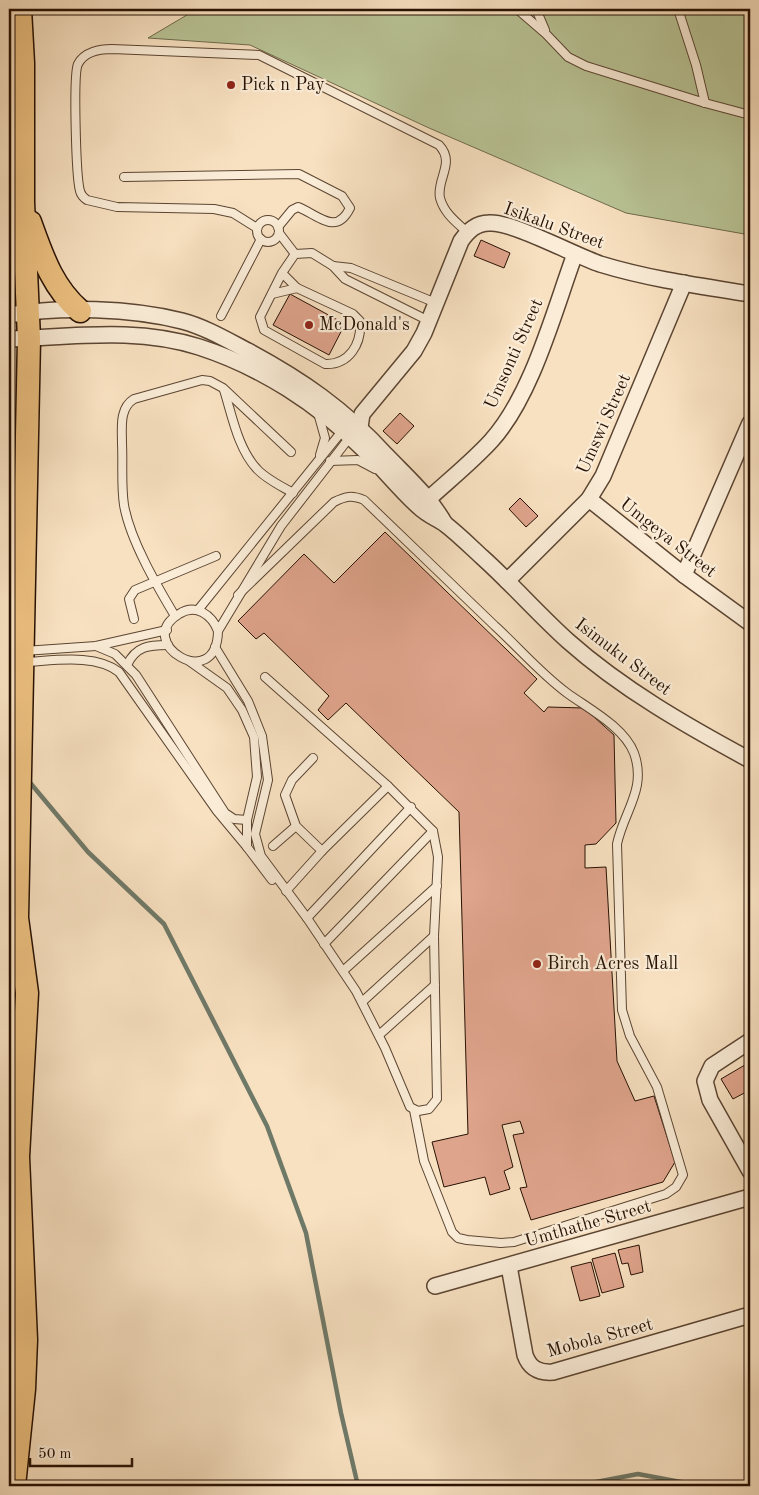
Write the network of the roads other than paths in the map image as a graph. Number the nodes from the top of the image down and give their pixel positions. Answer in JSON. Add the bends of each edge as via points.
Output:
{"nodes":[{"id":1,"x":20,"y":9,"type":"edge"},
{"id":2,"x":517,"y":9,"type":"edge"},
{"id":3,"x":536,"y":9,"type":"edge"},
{"id":4,"x":678,"y":9,"type":"edge"},
{"id":5,"x":546,"y":34,"type":"junction"},
{"id":6,"x":705,"y":103,"type":"junction"},
{"id":7,"x":750,"y":115,"type":"edge"},
{"id":8,"x":124,"y":177,"type":"dead end"},
{"id":9,"x":23,"y":202,"type":"junction"},
{"id":10,"x":257,"y":228,"type":"junction"},
{"id":11,"x":278,"y":230,"type":"junction"},
{"id":12,"x":467,"y":232,"type":"junction"},
{"id":13,"x":260,"y":239,"type":"junction"},
{"id":14,"x":295,"y":254,"type":"junction"},
{"id":15,"x":575,"y":254,"type":"junction"},
{"id":16,"x":333,"y":266,"type":"junction"},
{"id":17,"x":282,"y":273,"type":"junction"},
{"id":18,"x":684,"y":283,"type":"junction"},
{"id":19,"x":297,"y":288,"type":"junction"},
{"id":20,"x":272,"y":294,"type":"junction"},
{"id":21,"x":750,"y":294,"type":"edge"},
{"id":22,"x":436,"y":304,"type":"junction"},
{"id":23,"x":80,"y":311,"type":"junction"},
{"id":24,"x":18,"y":313,"type":"edge"},
{"id":25,"x":221,"y":316,"type":"dead end"},
{"id":26,"x":429,"y":321,"type":"junction"},
{"id":27,"x":19,"y":339,"type":"edge"},
{"id":28,"x":223,"y":388,"type":"junction"},
{"id":29,"x":317,"y":408,"type":"junction"},
{"id":30,"x":750,"y":423,"type":"edge"},
{"id":31,"x":353,"y":425,"type":"junction"},
{"id":32,"x":290,"y":452,"type":"dead end"},
{"id":33,"x":330,"y":461,"type":"junction"},
{"id":34,"x":315,"y":466,"type":"junction"},
{"id":35,"x":388,"y":476,"type":"junction"},
{"id":36,"x":292,"y":493,"type":"junction"},
{"id":37,"x":588,"y":499,"type":"junction"},
{"id":38,"x":424,"y":503,"type":"junction"},
{"id":39,"x":216,"y":556,"type":"dead end"},
{"id":40,"x":684,"y":575,"type":"junction"},
{"id":41,"x":507,"y":581,"type":"junction"},
{"id":42,"x":155,"y":582,"type":"junction"},
{"id":43,"x":238,"y":595,"type":"junction"},
{"id":44,"x":198,"y":610,"type":"junction"},
{"id":45,"x":175,"y":616,"type":"junction"},
{"id":46,"x":134,"y":619,"type":"dead end"},
{"id":47,"x":750,"y":623,"type":"edge"},
{"id":48,"x":167,"y":630,"type":"junction"},
{"id":49,"x":218,"y":632,"type":"junction"},
{"id":50,"x":168,"y":645,"type":"junction"},
{"id":51,"x":96,"y":646,"type":"junction"},
{"id":52,"x":215,"y":647,"type":"junction"},
{"id":53,"x":22,"y":656,"type":"junction"},
{"id":54,"x":189,"y":661,"type":"junction"},
{"id":55,"x":128,"y":665,"type":"junction"},
{"id":56,"x":265,"y":677,"type":"dead end"},
{"id":57,"x":313,"y":758,"type":"dead end"},
{"id":58,"x":750,"y":760,"type":"edge"},
{"id":59,"x":388,"y":786,"type":"junction"},
{"id":60,"x":411,"y":807,"type":"junction"},
{"id":61,"x":247,"y":820,"type":"junction"},
{"id":62,"x":296,"y":826,"type":"junction"},
{"id":63,"x":433,"y":831,"type":"junction"},
{"id":64,"x":273,"y":846,"type":"dead end"},
{"id":65,"x":247,"y":847,"type":"junction"},
{"id":66,"x":322,"y":851,"type":"junction"},
{"id":67,"x":437,"y":886,"type":"junction"},
{"id":68,"x":286,"y":891,"type":"junction"},
{"id":69,"x":293,"y":900,"type":"junction"},
{"id":70,"x":307,"y":918,"type":"junction"},
{"id":71,"x":434,"y":936,"type":"junction"},
{"id":72,"x":324,"y":944,"type":"junction"},
{"id":73,"x":343,"y":971,"type":"junction"},
{"id":74,"x":435,"y":985,"type":"junction"},
{"id":75,"x":362,"y":1002,"type":"junction"},
{"id":76,"x":379,"y":1035,"type":"junction"},
{"id":77,"x":750,"y":1041,"type":"edge"},
{"id":78,"x":414,"y":1110,"type":"junction"},
{"id":79,"x":750,"y":1171,"type":"edge"},
{"id":80,"x":750,"y":1197,"type":"edge"},
{"id":81,"x":9,"y":1263,"type":"edge"},
{"id":82,"x":509,"y":1266,"type":"junction"},
{"id":83,"x":435,"y":1286,"type":"dead end"},
{"id":84,"x":750,"y":1315,"type":"edge"},
{"id":85,"x":10,"y":1358,"type":"edge"},
{"id":86,"x":9,"y":1422,"type":"edge"},
{"id":87,"x":14,"y":1486,"type":"edge"}],
"edges":[{"from":1,"to":9,"type":"main road"},
{"from":2,"to":5,"type":"lane"},
{"from":3,"to":5,"type":"lane"},
{"from":4,"to":6,"type":"lane"},
{"from":5,"to":6,"type":"lane","via":[[568,57],[586,66]]},
{"from":6,"to":7,"type":"lane"},
{"from":8,"to":11,"type":"lane","via":[[299,174],[342,196],[350,208],[344,219],[332,224],[298,207],[292,210]]},
{"from":9,"to":23,"type":"main road","via":[[51,275]]},
{"from":9,"to":24,"type":"main road"},
{"from":10,"to":11,"type":"lane","via":[[262,221],[269,220]]},
{"from":10,"to":12,"type":"lane","via":[[233,213],[214,209],[117,207],[87,200],[80,192],[77,160],[76,73],[82,59],[101,49],[259,55],[439,145],[447,162],[440,198],[451,218]]},
{"from":10,"to":13,"type":"lane"},
{"from":11,"to":13,"type":"lane","via":[[271,241]]},
{"from":11,"to":14,"type":"lane"},
{"from":12,"to":15,"type":"street","name":"Isikalu Street","via":[[480,224],[498,224]]},
{"from":12,"to":22,"type":"street"},
{"from":13,"to":25,"type":"lane"},
{"from":14,"to":16,"type":"lane","via":[[312,253]]},
{"from":14,"to":17,"type":"lane"},
{"from":15,"to":18,"type":"street","name":"Isikalu Street","via":[[624,271]]},
{"from":15,"to":38,"type":"street","name":"Umsonti Street","via":[[535,362],[510,416],[492,440]]},
{"from":16,"to":22,"type":"lane","via":[[351,268]]},
{"from":16,"to":26,"type":"lane","via":[[345,279]]},
{"from":17,"to":19,"type":"lane"},
{"from":17,"to":20,"type":"lane"},
{"from":18,"to":21,"type":"street","name":"Isikalu Street"},
{"from":18,"to":37,"type":"street","name":"Umswi Street","via":[[614,454]]},
{"from":19,"to":20,"type":"lane"},
{"from":19,"to":20,"type":"lane","via":[[353,314],[360,321],[360,338],[344,360],[334,365],[325,364],[264,330],[260,317]]},
{"from":22,"to":26,"type":"street"},
{"from":23,"to":24,"type":"street","name":"Isimuku Street"},
{"from":23,"to":31,"type":"street","name":"Isimuku Street","via":[[155,316],[184,322],[232,342],[308,385]]},
{"from":24,"to":27,"type":"main road"},
{"from":26,"to":31,"type":"street","via":[[414,351]]},
{"from":27,"to":29,"type":"street","name":"Isimuku Street","via":[[137,334],[199,347],[257,372]]},
{"from":27,"to":53,"type":"main road"},
{"from":28,"to":32,"type":"lane"},
{"from":28,"to":36,"type":"lane","via":[[252,463],[258,471]]},
{"from":28,"to":42,"type":"lane","via":[[210,380],[202,380],[134,399],[127,403],[124,411],[124,503],[128,523]]},
{"from":29,"to":31,"type":"street","name":"Isimuku Street"},
{"from":29,"to":34,"type":"lane","via":[[325,438]]},
{"from":30,"to":40,"type":"street"},
{"from":31,"to":33,"type":"lane"},
{"from":31,"to":34,"type":"lane"},
{"from":31,"to":35,"type":"street","name":"Isimuku Street"},
{"from":31,"to":38,"type":"street","name":"Isimuku Street"},
{"from":33,"to":35,"type":"lane","via":[[358,460]]},
{"from":33,"to":43,"type":"lane","via":[[281,526]]},
{"from":34,"to":36,"type":"lane"},
{"from":35,"to":38,"type":"street","name":"Isimuku Street"},
{"from":36,"to":44,"type":"lane"},
{"from":37,"to":40,"type":"street","name":"Umgeya Street"},
{"from":37,"to":41,"type":"street","name":"Umswi Street"},
{"from":38,"to":41,"type":"street","name":"Isimuku Street"},
{"from":39,"to":42,"type":"lane"},
{"from":40,"to":47,"type":"street","name":"Umgeya Street"},
{"from":41,"to":58,"type":"street","name":"Isimuku Street","via":[[597,665],[663,710]]},
{"from":42,"to":45,"type":"lane"},
{"from":42,"to":46,"type":"lane","via":[[131,593],[129,599]]},
{"from":43,"to":49,"type":"lane"},
{"from":43,"to":78,"type":"lane","via":[[334,502],[344,496],[354,496],[364,500],[561,688],[620,733],[634,753],[638,766],[638,790],[617,844],[622,1010],[630,1036],[660,1095],[683,1175],[676,1187],[666,1194],[530,1238],[501,1243],[458,1238],[452,1232],[424,1161]]},
{"from":44,"to":45,"type":"lane"},
{"from":44,"to":49,"type":"lane","via":[[208,615]]},
{"from":45,"to":48,"type":"lane"},
{"from":48,"to":50,"type":"lane"},
{"from":48,"to":51,"type":"lane"},
{"from":49,"to":52,"type":"lane"},
{"from":50,"to":54,"type":"lane","via":[[176,656]]},
{"from":50,"to":55,"type":"lane","via":[[142,648],[133,654]]},
{"from":51,"to":53,"type":"lane"},
{"from":51,"to":55,"type":"lane","via":[[115,654]]},
{"from":52,"to":54,"type":"lane","via":[[204,658]]},
{"from":52,"to":68,"type":"lane","via":[[248,701],[262,736],[268,780],[257,821],[256,846]]},
{"from":53,"to":65,"type":"lane","via":[[112,666],[217,811]]},
{"from":53,"to":87,"type":"main road","via":[[17,918],[27,993],[18,1156],[26,1340]]},
{"from":54,"to":61,"type":"lane","via":[[227,688],[242,710],[254,737],[257,777]]},
{"from":55,"to":61,"type":"lane","via":[[226,813],[234,819]]},
{"from":56,"to":59,"type":"lane"},
{"from":57,"to":62,"type":"lane","via":[[292,780],[285,795]]},
{"from":59,"to":60,"type":"lane"},
{"from":59,"to":66,"type":"lane"},
{"from":60,"to":63,"type":"lane"},
{"from":60,"to":70,"type":"lane"},
{"from":61,"to":65,"type":"lane"},
{"from":62,"to":64,"type":"lane"},
{"from":62,"to":66,"type":"lane"},
{"from":63,"to":67,"type":"lane","via":[[437,847]]},
{"from":63,"to":72,"type":"lane"},
{"from":65,"to":69,"type":"lane","via":[[286,898]]},
{"from":66,"to":68,"type":"lane"},
{"from":67,"to":71,"type":"lane"},
{"from":67,"to":73,"type":"lane"},
{"from":68,"to":69,"type":"lane"},
{"from":69,"to":70,"type":"lane"},
{"from":70,"to":72,"type":"lane"},
{"from":71,"to":74,"type":"lane"},
{"from":71,"to":75,"type":"lane"},
{"from":72,"to":73,"type":"lane"},
{"from":73,"to":75,"type":"lane"},
{"from":74,"to":76,"type":"lane"},
{"from":74,"to":78,"type":"lane","via":[[437,1099],[429,1108]]},
{"from":75,"to":76,"type":"lane"},
{"from":76,"to":78,"type":"lane"},
{"from":77,"to":79,"type":"street","via":[[712,1066],[705,1080],[710,1100]]},
{"from":80,"to":82,"type":"street","name":"Umthathe Street"},
{"from":81,"to":85,"type":"lane"},
{"from":82,"to":83,"type":"street","name":"Umthathe Street"},
{"from":82,"to":84,"type":"street","name":"Mobola Street","via":[[525,1355],[531,1367],[538,1372],[553,1372]]},
{"from":85,"to":86,"type":"lane","via":[[12,1396]]}]}
